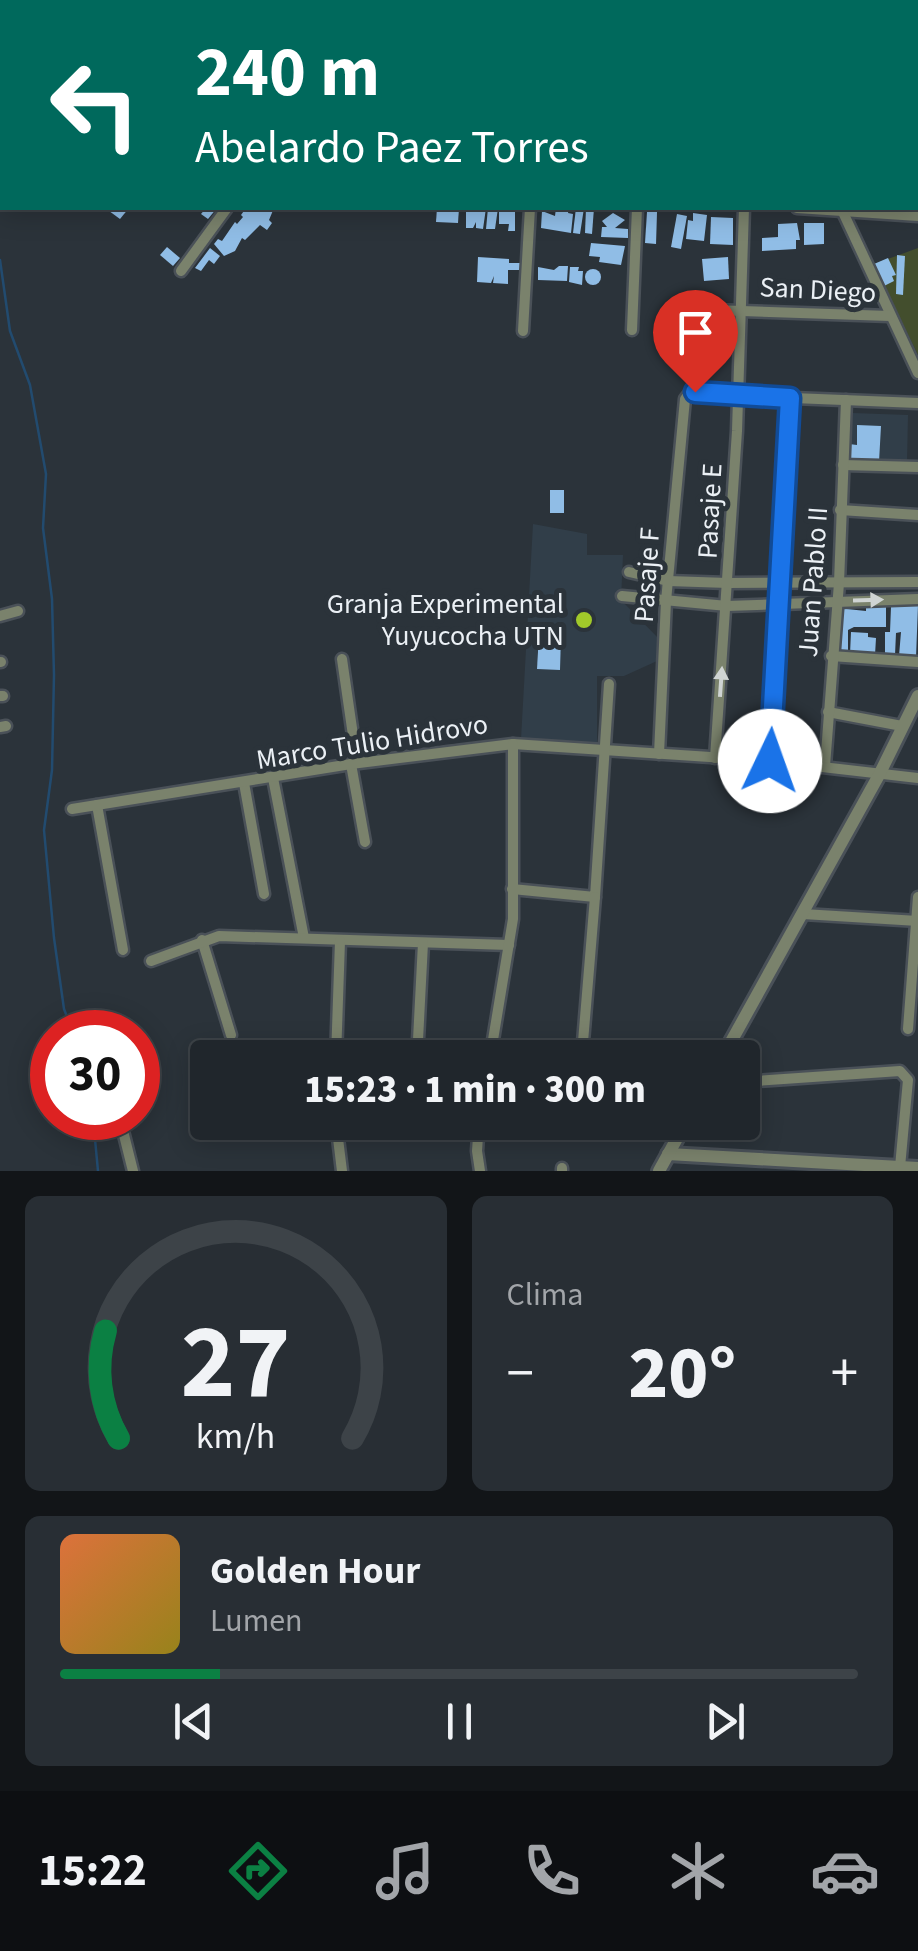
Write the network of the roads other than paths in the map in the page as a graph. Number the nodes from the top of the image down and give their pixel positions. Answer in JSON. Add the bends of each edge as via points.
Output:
{"nodes":[{"id":1,"x":226,"y":210,"type":"edge"},
{"id":2,"x":530,"y":210,"type":"edge"},
{"id":3,"x":637,"y":210,"type":"edge"},
{"id":4,"x":744,"y":210,"type":"edge"},
{"id":5,"x":841,"y":210,"type":"edge"},
{"id":6,"x":867,"y":210,"type":"edge"},
{"id":7,"x":918,"y":216,"type":"edge"},
{"id":8,"x":182,"y":270,"type":"dead end"},
{"id":9,"x":683,"y":308,"type":"dead end"},
{"id":10,"x":743,"y":309,"type":"junction"},
{"id":11,"x":890,"y":316,"type":"junction"},
{"id":12,"x":632,"y":330,"type":"dead end"},
{"id":13,"x":523,"y":331,"type":"dead end"},
{"id":14,"x":918,"y":374,"type":"edge"},
{"id":15,"x":738,"y":394,"type":"junction"},
{"id":16,"x":790,"y":398,"type":"junction"},
{"id":17,"x":846,"y":400,"type":"junction"},
{"id":18,"x":918,"y":403,"type":"edge"},
{"id":19,"x":843,"y":465,"type":"junction"},
{"id":20,"x":918,"y":467,"type":"edge"},
{"id":21,"x":840,"y":510,"type":"junction"},
{"id":22,"x":918,"y":515,"type":"edge"},
{"id":23,"x":629,"y":572,"type":"dead end"},
{"id":24,"x":668,"y":581,"type":"junction"},
{"id":25,"x":781,"y":582,"type":"junction"},
{"id":26,"x":918,"y":582,"type":"edge"},
{"id":27,"x":728,"y":583,"type":"junction"},
{"id":28,"x":839,"y":584,"type":"junction"},
{"id":29,"x":622,"y":596,"type":"dead end"},
{"id":30,"x":918,"y":598,"type":"edge"},
{"id":31,"x":666,"y":600,"type":"junction"},
{"id":32,"x":836,"y":601,"type":"junction"},
{"id":33,"x":779,"y":602,"type":"junction"},
{"id":34,"x":726,"y":606,"type":"junction"},
{"id":35,"x":18,"y":611,"type":"dead end"},
{"id":36,"x":0,"y":616,"type":"edge"},
{"id":37,"x":831,"y":656,"type":"junction"},
{"id":38,"x":342,"y":659,"type":"dead end"},
{"id":39,"x":918,"y":662,"type":"edge"},
{"id":40,"x":609,"y":684,"type":"dead end"},
{"id":41,"x":918,"y":696,"type":"edge"},
{"id":42,"x":828,"y":712,"type":"junction"},
{"id":43,"x":902,"y":726,"type":"junction"},
{"id":44,"x":513,"y":744,"type":"junction"},
{"id":45,"x":603,"y":752,"type":"junction"},
{"id":46,"x":659,"y":754,"type":"junction"},
{"id":47,"x":715,"y":758,"type":"junction"},
{"id":48,"x":770,"y":761,"type":"junction"},
{"id":49,"x":354,"y":764,"type":"junction"},
{"id":50,"x":825,"y":766,"type":"junction"},
{"id":51,"x":879,"y":775,"type":"junction"},
{"id":52,"x":273,"y":778,"type":"junction"},
{"id":53,"x":918,"y":778,"type":"edge"},
{"id":54,"x":244,"y":784,"type":"junction"},
{"id":55,"x":98,"y":805,"type":"junction"},
{"id":56,"x":72,"y":809,"type":"dead end"},
{"id":57,"x":365,"y":842,"type":"dead end"},
{"id":58,"x":512,"y":889,"type":"junction"},
{"id":59,"x":264,"y":894,"type":"dead end"},
{"id":60,"x":595,"y":897,"type":"junction"},
{"id":61,"x":918,"y":897,"type":"edge"},
{"id":62,"x":803,"y":914,"type":"junction"},
{"id":63,"x":917,"y":921,"type":"edge"},
{"id":64,"x":304,"y":938,"type":"junction"},
{"id":65,"x":202,"y":940,"type":"junction"},
{"id":66,"x":340,"y":941,"type":"junction"},
{"id":67,"x":423,"y":943,"type":"junction"},
{"id":68,"x":509,"y":945,"type":"junction"},
{"id":69,"x":123,"y":950,"type":"dead end"},
{"id":70,"x":151,"y":961,"type":"dead end"},
{"id":71,"x":908,"y":1029,"type":"dead end"},
{"id":72,"x":231,"y":1035,"type":"dead end"},
{"id":73,"x":337,"y":1040,"type":"edge"},
{"id":74,"x":418,"y":1040,"type":"dead end"},
{"id":75,"x":493,"y":1040,"type":"edge"},
{"id":76,"x":583,"y":1040,"type":"edge"},
{"id":77,"x":732,"y":1040,"type":"edge"},
{"id":78,"x":760,"y":1081,"type":"edge"},
{"id":79,"x":125,"y":1140,"type":"edge"},
{"id":80,"x":338,"y":1140,"type":"edge"},
{"id":81,"x":479,"y":1140,"type":"edge"},
{"id":82,"x":676,"y":1140,"type":"edge"},
{"id":83,"x":668,"y":1154,"type":"junction"},
{"id":84,"x":722,"y":1165,"type":"edge"},
{"id":85,"x":900,"y":1167,"type":"junction"},
{"id":86,"x":918,"y":1168,"type":"edge"},
{"id":87,"x":133,"y":1171,"type":"edge"},
{"id":88,"x":342,"y":1171,"type":"edge"},
{"id":89,"x":480,"y":1171,"type":"edge"},
{"id":90,"x":659,"y":1171,"type":"edge"}],
"edges":[{"from":1,"to":8,"type":"street"},
{"from":2,"to":13,"type":"street"},
{"from":3,"to":12,"type":"street"},
{"from":4,"to":10,"type":"street","name":"Pasaje E"},
{"from":5,"to":11,"type":"street"},
{"from":6,"to":7,"type":"street"},
{"from":9,"to":10,"type":"street","name":"San Diego"},
{"from":10,"to":11,"type":"street","name":"San Diego"},
{"from":10,"to":15,"type":"street","name":"Pasaje E"},
{"from":11,"to":14,"type":"street"},
{"from":15,"to":16,"type":"street"},
{"from":15,"to":24,"type":"street","name":"Pasaje F","via":[[695,392],[685,398]]},
{"from":15,"to":27,"type":"street","name":"Pasaje E"},
{"from":16,"to":17,"type":"street"},
{"from":16,"to":25,"type":"street"},
{"from":17,"to":18,"type":"street"},
{"from":17,"to":19,"type":"street","name":"Juan Pablo II"},
{"from":19,"to":20,"type":"street"},
{"from":19,"to":21,"type":"street","name":"Juan Pablo II"},
{"from":21,"to":22,"type":"street"},
{"from":21,"to":28,"type":"street","name":"Juan Pablo II"},
{"from":23,"to":24,"type":"street"},
{"from":24,"to":27,"type":"street"},
{"from":24,"to":31,"type":"street","name":"Pasaje F"},
{"from":25,"to":27,"type":"street"},
{"from":25,"to":28,"type":"street"},
{"from":25,"to":33,"type":"street"},
{"from":26,"to":28,"type":"street"},
{"from":27,"to":34,"type":"street","name":"Pasaje E"},
{"from":28,"to":32,"type":"street","name":"Juan Pablo II"},
{"from":29,"to":31,"type":"street"},
{"from":32,"to":30,"type":"street","one_way":true},
{"from":31,"to":34,"type":"street"},
{"from":31,"to":46,"type":"street","name":"Pasaje F"},
{"from":32,"to":33,"type":"street"},
{"from":32,"to":37,"type":"street","name":"Juan Pablo II"},
{"from":33,"to":34,"type":"street"},
{"from":33,"to":48,"type":"street"},
{"from":47,"to":34,"type":"street","name":"Pasaje E","one_way":true},
{"from":35,"to":36,"type":"street"},
{"from":37,"to":39,"type":"street"},
{"from":37,"to":42,"type":"street","name":"Juan Pablo II"},
{"from":38,"to":49,"type":"street"},
{"from":40,"to":45,"type":"street"},
{"from":41,"to":43,"type":"street"},
{"from":42,"to":43,"type":"street"},
{"from":42,"to":50,"type":"street","name":"Juan Pablo II"},
{"from":43,"to":51,"type":"street"},
{"from":44,"to":45,"type":"street","name":"Marco Tulio Hidrovo"},
{"from":44,"to":49,"type":"street","name":"Marco Tulio Hidrovo"},
{"from":44,"to":58,"type":"street"},
{"from":45,"to":46,"type":"street","name":"Marco Tulio Hidrovo"},
{"from":45,"to":60,"type":"street"},
{"from":46,"to":47,"type":"street","name":"Marco Tulio Hidrovo"},
{"from":47,"to":48,"type":"street","name":"Marco Tulio Hidrovo"},
{"from":48,"to":50,"type":"street","name":"Marco Tulio Hidrovo"},
{"from":49,"to":52,"type":"street","name":"Marco Tulio Hidrovo"},
{"from":49,"to":57,"type":"street"},
{"from":50,"to":51,"type":"street","name":"Marco Tulio Hidrovo"},
{"from":51,"to":53,"type":"street","name":"Marco Tulio Hidrovo"},
{"from":51,"to":62,"type":"street"},
{"from":52,"to":54,"type":"street","name":"Marco Tulio Hidrovo"},
{"from":52,"to":64,"type":"street"},
{"from":54,"to":55,"type":"street","name":"Marco Tulio Hidrovo"},
{"from":54,"to":59,"type":"street"},
{"from":55,"to":56,"type":"street","name":"Marco Tulio Hidrovo"},
{"from":55,"to":69,"type":"street"},
{"from":58,"to":60,"type":"street"},
{"from":58,"to":68,"type":"street"},
{"from":60,"to":76,"type":"street"},
{"from":61,"to":63,"type":"street"},
{"from":62,"to":63,"type":"street"},
{"from":62,"to":77,"type":"street"},
{"from":63,"to":71,"type":"street"},
{"from":64,"to":65,"type":"street"},
{"from":64,"to":66,"type":"street"},
{"from":65,"to":70,"type":"street"},
{"from":65,"to":72,"type":"street"},
{"from":66,"to":67,"type":"street"},
{"from":66,"to":73,"type":"street"},
{"from":67,"to":68,"type":"street"},
{"from":67,"to":74,"type":"street"},
{"from":68,"to":75,"type":"street"},
{"from":78,"to":85,"type":"street","via":[[900,1070],[908,1080]]},
{"from":79,"to":87,"type":"street"},
{"from":80,"to":88,"type":"street"},
{"from":81,"to":89,"type":"street"},
{"from":82,"to":83,"type":"street"},
{"from":83,"to":84,"type":"street"},
{"from":83,"to":90,"type":"street"},
{"from":84,"to":85,"type":"street"},
{"from":85,"to":86,"type":"street"}]}
